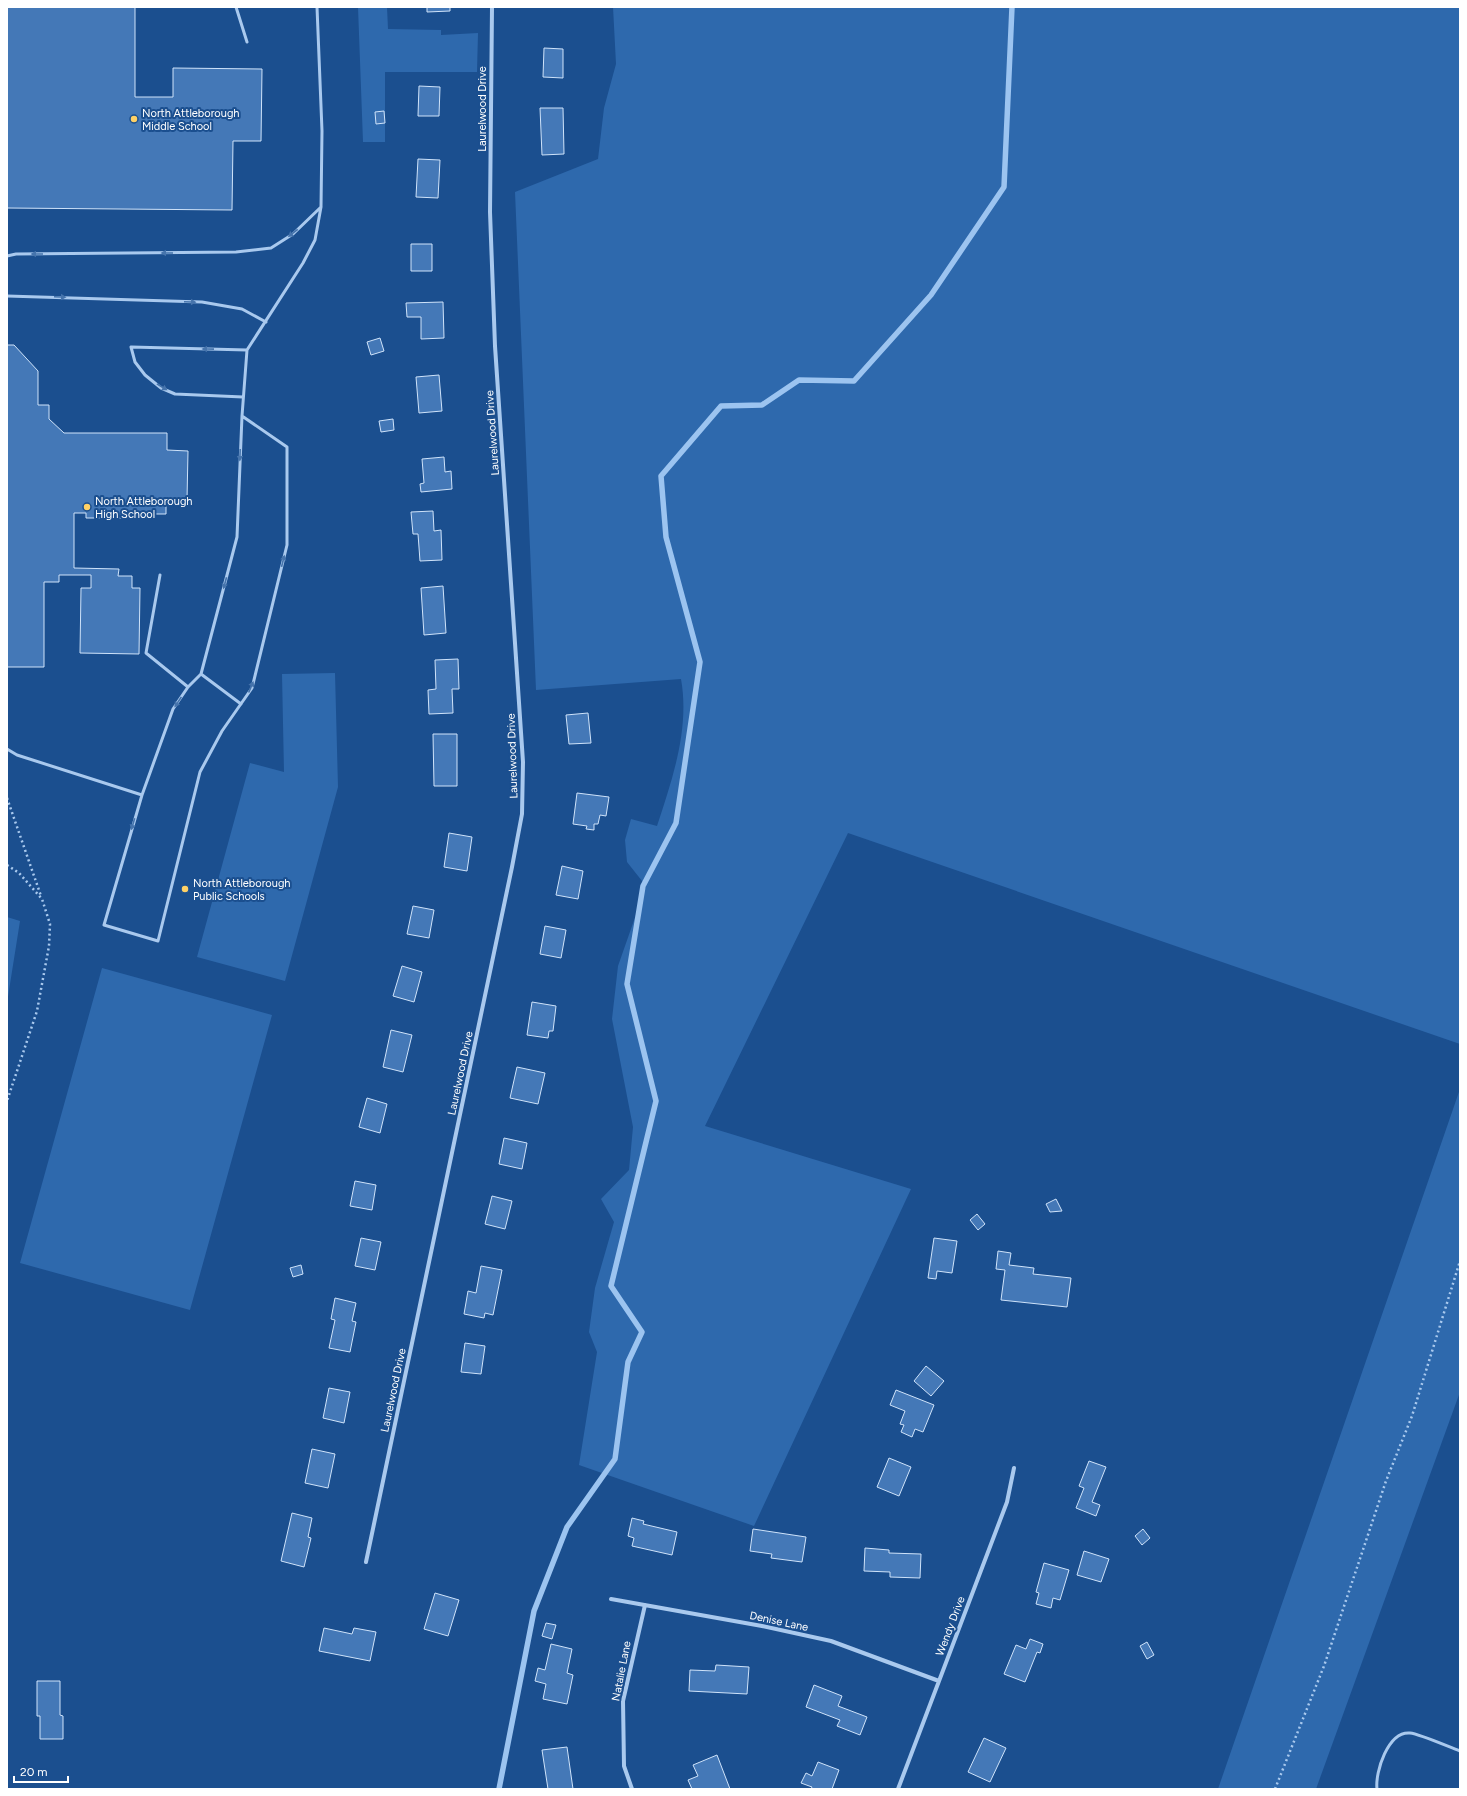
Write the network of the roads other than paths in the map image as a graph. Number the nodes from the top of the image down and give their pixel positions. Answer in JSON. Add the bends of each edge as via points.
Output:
{"nodes":[{"id":1,"x":236,"y":7,"type":"edge"},
{"id":2,"x":317,"y":7,"type":"edge"},
{"id":3,"x":492,"y":7,"type":"edge"},
{"id":4,"x":247,"y":42,"type":"dead end"},
{"id":5,"x":321,"y":207,"type":"junction"},
{"id":6,"x":7,"y":256,"type":"edge"},
{"id":7,"x":7,"y":296,"type":"edge"},
{"id":8,"x":266,"y":322,"type":"junction"},
{"id":9,"x":247,"y":350,"type":"junction"},
{"id":10,"x":243,"y":397,"type":"junction"},
{"id":11,"x":242,"y":416,"type":"junction"},
{"id":12,"x":160,"y":575,"type":"dead end"},
{"id":13,"x":201,"y":674,"type":"junction"},
{"id":14,"x":188,"y":688,"type":"junction"},
{"id":15,"x":242,"y":704,"type":"junction"},
{"id":16,"x":7,"y":749,"type":"edge"},
{"id":17,"x":142,"y":795,"type":"junction"},
{"id":18,"x":1014,"y":1468,"type":"dead end"},
{"id":19,"x":366,"y":1562,"type":"dead end"},
{"id":20,"x":611,"y":1599,"type":"dead end"},
{"id":21,"x":645,"y":1605,"type":"junction"},
{"id":22,"x":939,"y":1681,"type":"junction"},
{"id":23,"x":1460,"y":1751,"type":"edge"},
{"id":24,"x":632,"y":1789,"type":"edge"},
{"id":25,"x":898,"y":1789,"type":"edge"},
{"id":26,"x":1377,"y":1789,"type":"edge"}],
"edges":[{"from":1,"to":4,"type":"lane"},
{"from":2,"to":5,"type":"lane","via":[[322,131]]},
{"from":3,"to":19,"type":"street","name":"Laurelwood Drive","via":[[490,212],[496,346],[523,762],[522,814]]},
{"from":5,"to":6,"type":"lane","one_way":true,"via":[[293,234],[271,248],[236,252]]},
{"from":5,"to":8,"type":"lane","via":[[315,240]]},
{"from":7,"to":8,"type":"lane","one_way":true,"via":[[202,302],[242,308]]},
{"from":8,"to":9,"type":"lane"},
{"from":9,"to":10,"type":"lane"},
{"from":9,"to":10,"type":"lane","one_way":true,"via":[[131,348],[135,362],[145,375],[161,388],[175,394]]},
{"from":10,"to":11,"type":"lane"},
{"from":11,"to":13,"type":"lane","one_way":true,"via":[[237,537]]},
{"from":15,"to":11,"type":"lane","one_way":true,"via":[[252,688],[287,546],[287,447]]},
{"from":12,"to":14,"type":"lane","via":[[146,653]]},
{"from":13,"to":14,"type":"lane"},
{"from":13,"to":15,"type":"lane"},
{"from":14,"to":17,"type":"lane","one_way":true,"via":[[173,709]]},
{"from":17,"to":15,"type":"lane","one_way":true,"via":[[104,925],[158,942],[200,772],[222,731]]},
{"from":16,"to":17,"type":"lane","via":[[17,755]]},
{"from":18,"to":22,"type":"street","name":"Wendy Drive","via":[[1007,1502]]},
{"from":20,"to":21,"type":"street","name":"Denise Lane"},
{"from":21,"to":22,"type":"street","name":"Denise Lane","via":[[830,1641]]},
{"from":21,"to":24,"type":"street","name":"Natalie Lane","via":[[623,1701],[624,1766]]},
{"from":22,"to":25,"type":"street","name":"Wendy Drive"},
{"from":23,"to":26,"type":"lane","via":[[1409,1732],[1398,1736],[1383,1754],[1376,1781]]}]}
